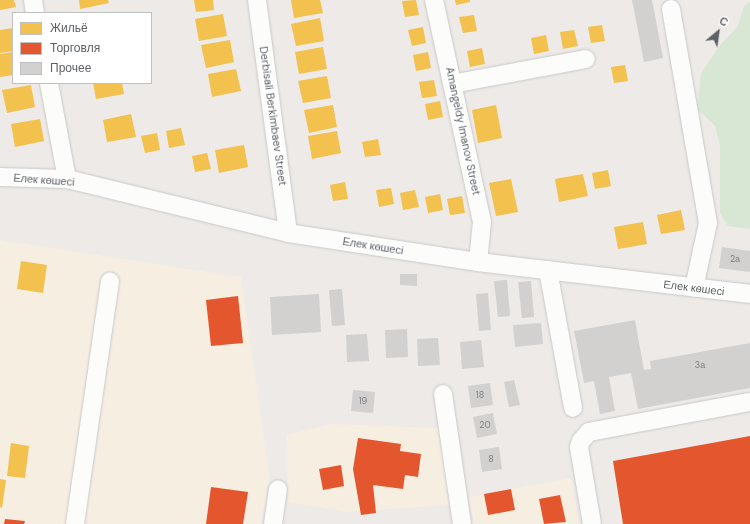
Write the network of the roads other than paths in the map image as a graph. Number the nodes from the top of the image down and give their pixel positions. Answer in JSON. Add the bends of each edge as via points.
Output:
{"nodes":[{"id":1,"x":33,"y":0,"type":"edge"},
{"id":2,"x":257,"y":0,"type":"edge"},
{"id":3,"x":434,"y":0,"type":"edge"},
{"id":4,"x":671,"y":9,"type":"dead end"},
{"id":5,"x":35,"y":12,"type":"edge"},
{"id":6,"x":586,"y":59,"type":"dead end"},
{"id":7,"x":49,"y":84,"type":"edge"},
{"id":8,"x":452,"y":84,"type":"junction"},
{"id":9,"x":0,"y":177,"type":"edge"},
{"id":10,"x":67,"y":179,"type":"junction"},
{"id":11,"x":288,"y":233,"type":"junction"},
{"id":12,"x":478,"y":262,"type":"junction"},
{"id":13,"x":548,"y":270,"type":"junction"},
{"id":14,"x":110,"y":282,"type":"dead end"},
{"id":15,"x":694,"y":288,"type":"junction"},
{"id":16,"x":750,"y":294,"type":"edge"},
{"id":17,"x":443,"y":394,"type":"dead end"},
{"id":18,"x":750,"y":402,"type":"edge"},
{"id":19,"x":573,"y":408,"type":"dead end"},
{"id":20,"x":278,"y":489,"type":"dead end"},
{"id":21,"x":74,"y":524,"type":"edge"},
{"id":22,"x":273,"y":524,"type":"edge"},
{"id":23,"x":462,"y":524,"type":"edge"},
{"id":24,"x":592,"y":524,"type":"edge"}],
"edges":[{"from":1,"to":5,"type":"street"},
{"from":2,"to":11,"type":"street","name":"Derbisali Berkimbaev Street"},
{"from":3,"to":8,"type":"street","name":"Amangeldy Imanov Street"},
{"from":4,"to":15,"type":"street","via":[[708,223]]},
{"from":6,"to":8,"type":"street"},
{"from":7,"to":10,"type":"street"},
{"from":8,"to":12,"type":"street","name":"Amangeldy Imanov Street","via":[[482,222]]},
{"from":9,"to":10,"type":"street","name":"Елек көшесі"},
{"from":10,"to":11,"type":"street","name":"Елек көшесі"},
{"from":11,"to":12,"type":"street","name":"Елек көшесі"},
{"from":12,"to":13,"type":"street","name":"Елек көшесі"},
{"from":13,"to":15,"type":"street","name":"Елек көшесі"},
{"from":13,"to":19,"type":"street"},
{"from":14,"to":21,"type":"street"},
{"from":15,"to":16,"type":"street","name":"Елек көшесі"},
{"from":17,"to":23,"type":"street"},
{"from":18,"to":24,"type":"street","via":[[589,432],[581,441],[580,447]]},
{"from":20,"to":22,"type":"street"}]}
